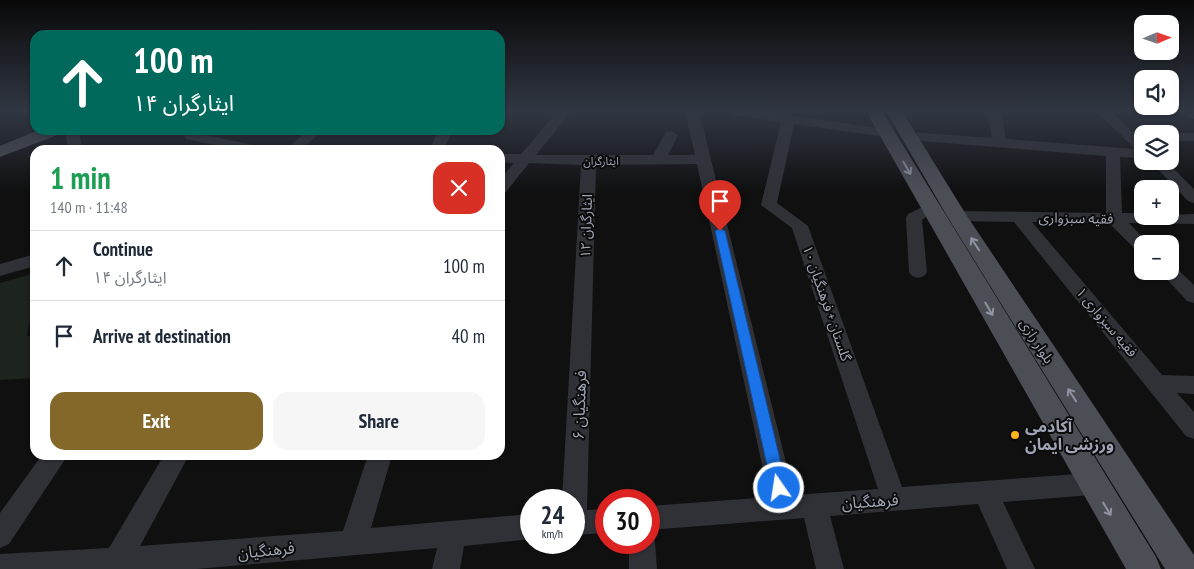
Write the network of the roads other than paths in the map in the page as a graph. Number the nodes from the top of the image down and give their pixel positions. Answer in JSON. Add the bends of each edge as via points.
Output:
{"nodes":[{"id":1,"x":35,"y":138,"type":"edge"},
{"id":2,"x":213,"y":138,"type":"edge"},
{"id":3,"x":542,"y":138,"type":"edge"},
{"id":4,"x":670,"y":138,"type":"edge"},
{"id":5,"x":698,"y":138,"type":"edge"},
{"id":6,"x":784,"y":138,"type":"edge"},
{"id":7,"x":901,"y":138,"type":"edge"},
{"id":8,"x":904,"y":138,"type":"edge"},
{"id":9,"x":965,"y":138,"type":"edge"},
{"id":10,"x":999,"y":138,"type":"edge"},
{"id":11,"x":1000,"y":143,"type":"junction"},
{"id":12,"x":240,"y":145,"type":"edge"},
{"id":13,"x":0,"y":152,"type":"edge"},
{"id":14,"x":1113,"y":152,"type":"junction"},
{"id":15,"x":1134,"y":153,"type":"edge"},
{"id":16,"x":505,"y":158,"type":"edge"},
{"id":17,"x":524,"y":158,"type":"junction"},
{"id":18,"x":703,"y":159,"type":"junction"},
{"id":19,"x":658,"y":160,"type":"junction"},
{"id":20,"x":589,"y":161,"type":"junction"},
{"id":21,"x":1166,"y":170,"type":"edge"},
{"id":22,"x":505,"y":183,"type":"edge"},
{"id":23,"x":1194,"y":198,"type":"edge"},
{"id":24,"x":931,"y":208,"type":"junction"},
{"id":25,"x":957,"y":216,"type":"junction"},
{"id":26,"x":1019,"y":217,"type":"junction"},
{"id":27,"x":1114,"y":218,"type":"junction"},
{"id":28,"x":1194,"y":219,"type":"edge"},
{"id":29,"x":1134,"y":238,"type":"edge"},
{"id":30,"x":30,"y":261,"type":"edge"},
{"id":31,"x":0,"y":270,"type":"edge"},
{"id":32,"x":918,"y":272,"type":"dead end"},
{"id":33,"x":1178,"y":280,"type":"edge"},
{"id":34,"x":583,"y":291,"type":"joint"},
{"id":35,"x":1194,"y":296,"type":"edge"},
{"id":36,"x":1158,"y":383,"type":"junction"},
{"id":37,"x":1194,"y":385,"type":"edge"},
{"id":38,"x":1194,"y":429,"type":"edge"},
{"id":39,"x":52,"y":460,"type":"edge"},
{"id":40,"x":174,"y":460,"type":"edge"},
{"id":41,"x":378,"y":460,"type":"edge"},
{"id":42,"x":1092,"y":484,"type":"junction"},
{"id":43,"x":575,"y":489,"type":"edge"},
{"id":44,"x":986,"y":494,"type":"junction"},
{"id":45,"x":894,"y":499,"type":"junction"},
{"id":46,"x":814,"y":505,"type":"junction"},
{"id":47,"x":784,"y":506,"type":"junction"},
{"id":48,"x":660,"y":517,"type":"edge"},
{"id":49,"x":520,"y":528,"type":"edge"},
{"id":50,"x":0,"y":534,"type":"edge"},
{"id":51,"x":453,"y":534,"type":"junction"},
{"id":52,"x":353,"y":542,"type":"junction"},
{"id":53,"x":642,"y":554,"type":"edge"},
{"id":54,"x":234,"y":561,"type":"edge"},
{"id":55,"x":116,"y":562,"type":"junction"},
{"id":56,"x":0,"y":568,"type":"edge"},
{"id":57,"x":446,"y":569,"type":"edge"},
{"id":58,"x":643,"y":569,"type":"edge"},
{"id":59,"x":830,"y":569,"type":"edge"},
{"id":60,"x":1021,"y":569,"type":"edge"},
{"id":61,"x":1144,"y":569,"type":"edge"},
{"id":62,"x":1184,"y":569,"type":"edge"}],
"edges":[{"from":1,"to":13,"type":"main road"},
{"from":2,"to":12,"type":"street"},
{"from":3,"to":17,"type":"street"},
{"from":4,"to":19,"type":"street"},
{"from":5,"to":18,"type":"street"},
{"from":6,"to":45,"type":"street","name":"گلستان + فرهنگیان ۱۰","via":[[769,205],[800,226]]},
{"from":7,"to":24,"type":"main road","name":"بلوار رازی","one_way":true},
{"from":8,"to":25,"type":"main road","name":"بلوار رازی"},
{"from":9,"to":11,"type":"street"},
{"from":10,"to":11,"type":"street"},
{"from":11,"to":14,"type":"street"},
{"from":14,"to":15,"type":"street"},
{"from":14,"to":27,"type":"street"},
{"from":16,"to":17,"type":"street","name":"ایثارگران"},
{"from":17,"to":20,"type":"street","name":"ایثارگران"},
{"from":17,"to":22,"type":"street"},
{"from":18,"to":19,"type":"street","name":"ایثارگران"},
{"from":18,"to":47,"type":"street"},
{"from":19,"to":20,"type":"street","name":"ایثارگران"},
{"from":20,"to":34,"type":"street","name":"ایثارگران ۱۲"},
{"from":21,"to":23,"type":"street"},
{"from":24,"to":32,"type":"street","via":[[914,218]]},
{"from":24,"to":42,"type":"main road","name":"بلوار رازی","one_way":true},
{"from":25,"to":26,"type":"street","name":"فقیه سبزواری"},
{"from":62,"to":25,"type":"main road","name":"بلوار رازی","one_way":true},
{"from":26,"to":27,"type":"street","name":"فقیه سبزواری"},
{"from":26,"to":36,"type":"street","name":"فقیه سبزواری ۱"},
{"from":27,"to":28,"type":"street","name":"فقیه سبزواری"},
{"from":27,"to":29,"type":"street"},
{"from":30,"to":31,"type":"street"},
{"from":33,"to":35,"type":"street"},
{"from":34,"to":43,"type":"street","name":"فرهنگیان ۶"},
{"from":36,"to":37,"type":"street"},
{"from":36,"to":38,"type":"street","name":"فقیه سبزواری ۱"},
{"from":39,"to":50,"type":"street"},
{"from":40,"to":55,"type":"street"},
{"from":41,"to":52,"type":"street"},
{"from":42,"to":44,"type":"street","name":"فرهنگیان"},
{"from":42,"to":61,"type":"main road","name":"بلوار رازی","one_way":true},
{"from":44,"to":45,"type":"street","name":"فرهنگیان"},
{"from":44,"to":60,"type":"street"},
{"from":45,"to":46,"type":"street","name":"فرهنگیان"},
{"from":46,"to":47,"type":"street","name":"فرهنگیان"},
{"from":46,"to":59,"type":"street"},
{"from":47,"to":48,"type":"street","name":"فرهنگیان"},
{"from":49,"to":51,"type":"street","name":"فرهنگیان"},
{"from":51,"to":52,"type":"street","name":"فرهنگیان"},
{"from":51,"to":57,"type":"street"},
{"from":52,"to":54,"type":"street","name":"فرهنگیان"},
{"from":53,"to":58,"type":"street"},
{"from":54,"to":55,"type":"street","name":"فرهنگیان"},
{"from":55,"to":56,"type":"street","name":"فرهنگیان"}]}
